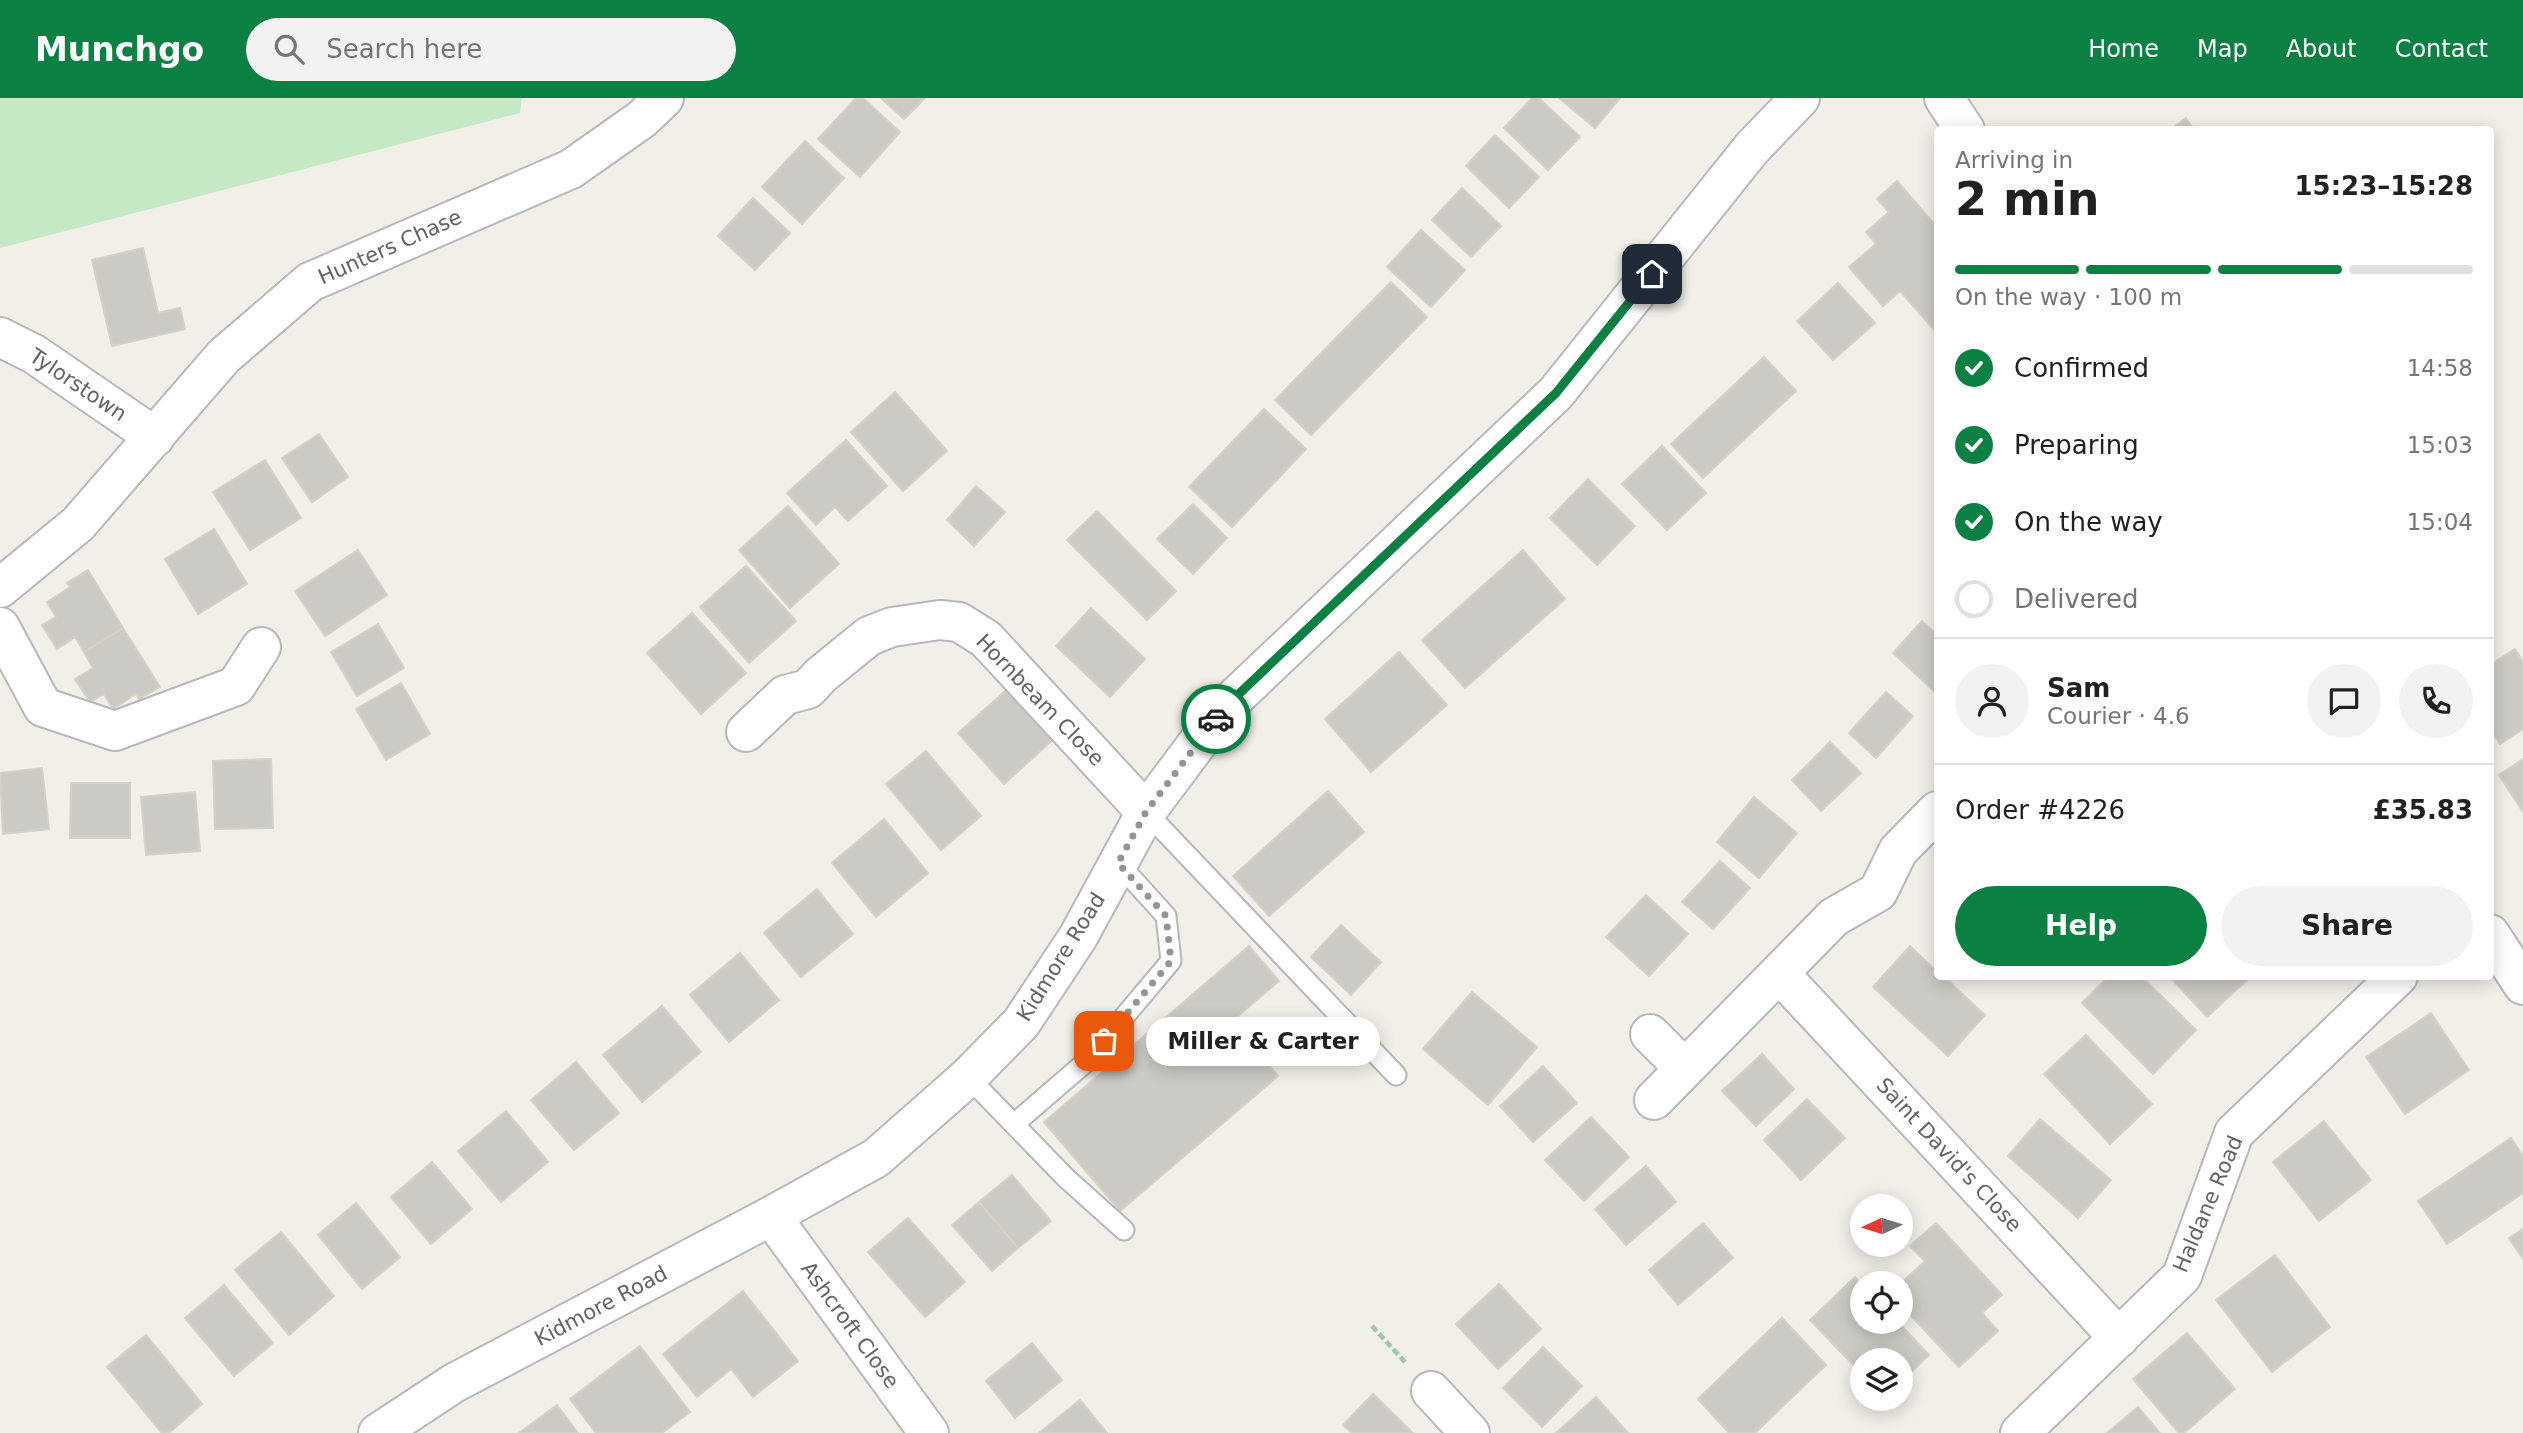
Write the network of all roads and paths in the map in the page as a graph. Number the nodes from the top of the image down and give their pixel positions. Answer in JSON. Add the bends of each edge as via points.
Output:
{"nodes":[{"id":1,"x":664,"y":98,"type":"edge"},
{"id":2,"x":1800,"y":98,"type":"edge"},
{"id":3,"x":1944,"y":98,"type":"edge"},
{"id":4,"x":1962,"y":126,"type":"edge"},
{"id":5,"x":0,"y":337,"type":"edge"},
{"id":6,"x":155,"y":437,"type":"junction"},
{"id":7,"x":0,"y":588,"type":"edge"},
{"id":8,"x":0,"y":627,"type":"edge"},
{"id":9,"x":261,"y":647,"type":"dead end"},
{"id":10,"x":746,"y":732,"type":"dead end"},
{"id":11,"x":1146,"y":812,"type":"junction"},
{"id":12,"x":1934,"y":814,"type":"edge"},
{"id":13,"x":1118,"y":863,"type":"junction"},
{"id":14,"x":2494,"y":940,"type":"edge"},
{"id":15,"x":1779,"y":973,"type":"junction"},
{"id":16,"x":2394,"y":980,"type":"edge"},
{"id":17,"x":2523,"y":985,"type":"edge"},
{"id":18,"x":1650,"y":1034,"type":"dead end"},
{"id":19,"x":1684,"y":1068,"type":"junction"},
{"id":20,"x":1396,"y":1076,"type":"dead end"},
{"id":21,"x":968,"y":1077,"type":"junction"},
{"id":22,"x":1654,"y":1100,"type":"dead end"},
{"id":23,"x":1014,"y":1124,"type":"junction"},
{"id":24,"x":771,"y":1216,"type":"junction"},
{"id":25,"x":1124,"y":1230,"type":"dead end"},
{"id":26,"x":1372,"y":1326,"type":"dead end"},
{"id":27,"x":2119,"y":1338,"type":"junction"},
{"id":28,"x":1432,"y":1391,"type":"joint"},
{"id":29,"x":378,"y":1433,"type":"edge"},
{"id":30,"x":929,"y":1433,"type":"edge"},
{"id":31,"x":1470,"y":1433,"type":"edge"},
{"id":32,"x":2020,"y":1433,"type":"edge"}],
"edges":[{"from":1,"to":6,"type":"street","name":"Hunters Chase","via":[[571,169],[310,282],[224,356]]},
{"from":2,"to":11,"type":"street","name":"Kidmore Road","via":[[1752,148],[1556,393],[1223,709]]},
{"from":3,"to":4,"type":"street"},
{"from":5,"to":6,"type":"street","name":"Tylorstown","via":[[34,354]]},
{"from":6,"to":7,"type":"street","name":"Hunters Chase","via":[[78,524]]},
{"from":8,"to":9,"type":"street","via":[[43,707],[115,731],[236,686]]},
{"from":10,"to":11,"type":"street","name":"Hornbeam Close","via":[[785,695],[808,689],[869,636],[913,622],[959,622],[986,639]]},
{"from":11,"to":13,"type":"street","name":"Kidmore Road"},
{"from":11,"to":20,"type":"lane"},
{"from":12,"to":15,"type":"street","via":[[1898,851],[1878,892],[1833,917]]},
{"from":13,"to":21,"type":"street","name":"Kidmore Road","via":[[1078,937],[1021,1023]]},
{"from":13,"to":23,"type":"lane","via":[[1166,916],[1171,961],[1087,1061]]},
{"from":14,"to":17,"type":"street"},
{"from":15,"to":19,"type":"street"},
{"from":15,"to":27,"type":"street","name":"Saint David's Close"},
{"from":16,"to":27,"type":"street","name":"Haldane Road","via":[[2234,1133],[2182,1276]]},
{"from":18,"to":19,"type":"street"},
{"from":19,"to":22,"type":"street"},
{"from":21,"to":23,"type":"lane"},
{"from":21,"to":24,"type":"street","name":"Kidmore Road","via":[[876,1158]]},
{"from":23,"to":25,"type":"lane"},
{"from":24,"to":29,"type":"street","name":"Kidmore Road","via":[[454,1383]]},
{"from":24,"to":30,"type":"street","name":"Ashcroft Close"},
{"from":26,"to":28,"type":"path"},
{"from":27,"to":32,"type":"street","name":"Haldane Road"},
{"from":28,"to":31,"type":"street"}]}
